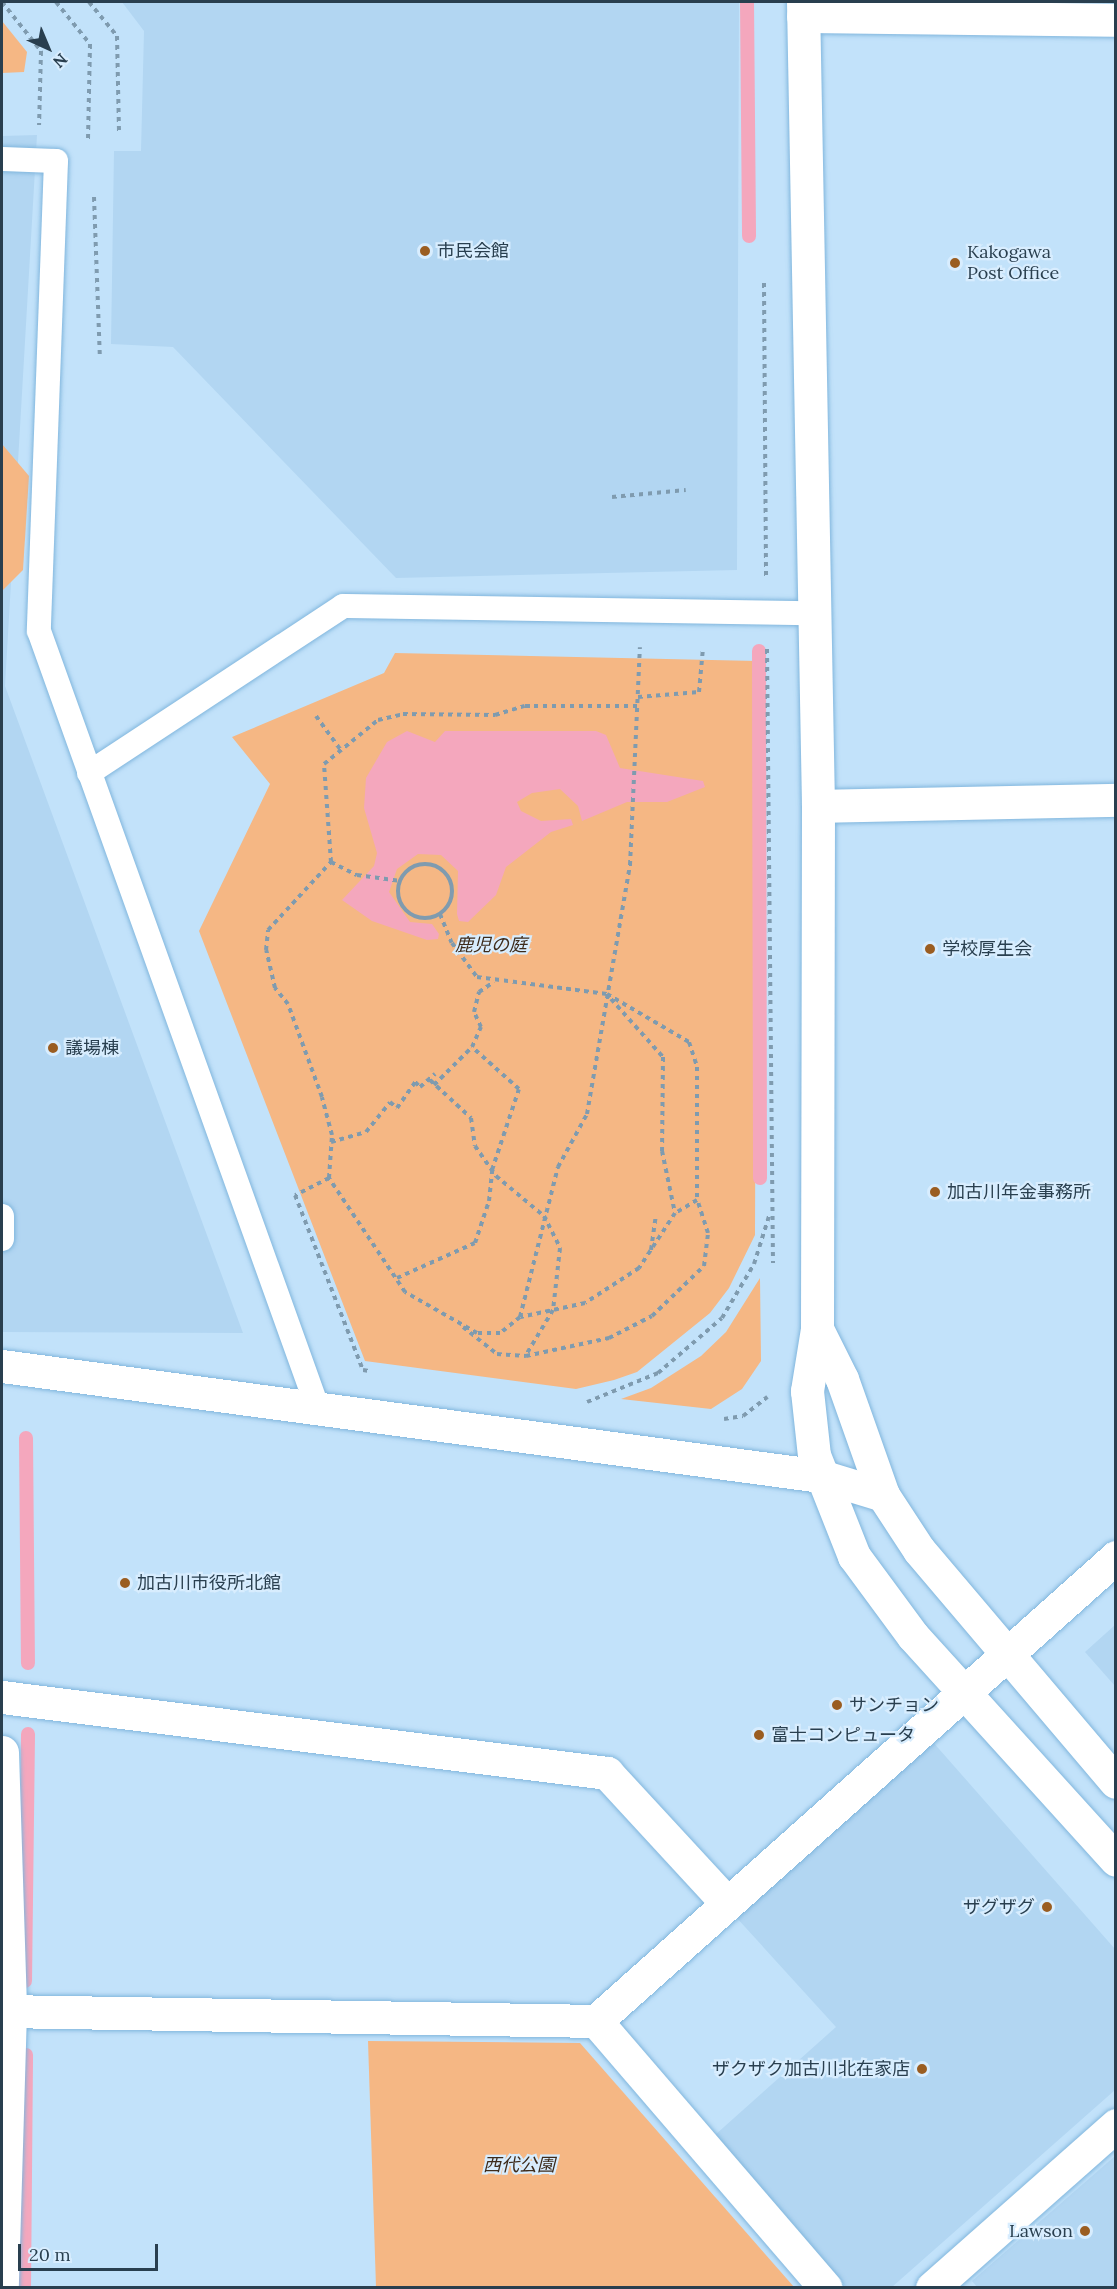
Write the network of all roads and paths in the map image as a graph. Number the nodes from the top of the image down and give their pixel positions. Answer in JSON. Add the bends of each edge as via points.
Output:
{"nodes":[{"id":1,"x":2,"y":2,"type":"edge"},
{"id":2,"x":89,"y":2,"type":"edge"},
{"id":3,"x":803,"y":9,"type":"edge"},
{"id":4,"x":1116,"y":20,"type":"edge"},
{"id":5,"x":39,"y":126,"type":"dead end"},
{"id":6,"x":119,"y":132,"type":"dead end"},
{"id":7,"x":2,"y":159,"type":"edge"},
{"id":8,"x":766,"y":272,"type":"dead end"},
{"id":9,"x":686,"y":490,"type":"dead end"},
{"id":10,"x":612,"y":497,"type":"dead end"},
{"id":11,"x":766,"y":613,"type":"junction"},
{"id":12,"x":814,"y":613,"type":"junction"},
{"id":13,"x":650,"y":646,"type":"dead end"},
{"id":14,"x":691,"y":647,"type":"dead end"},
{"id":15,"x":701,"y":648,"type":"junction"},
{"id":16,"x":712,"y":648,"type":"dead end"},
{"id":17,"x":756,"y":650,"type":"dead end"},
{"id":18,"x":766,"y":650,"type":"junction"},
{"id":19,"x":638,"y":697,"type":"junction"},
{"id":20,"x":637,"y":706,"type":"junction"},
{"id":21,"x":316,"y":716,"type":"dead end"},
{"id":22,"x":340,"y":749,"type":"junction"},
{"id":23,"x":89,"y":773,"type":"junction"},
{"id":24,"x":1116,"y":800,"type":"edge"},
{"id":25,"x":818,"y":806,"type":"junction"},
{"id":26,"x":331,"y":862,"type":"junction"},
{"id":27,"x":401,"y":881,"type":"junction"},
{"id":28,"x":440,"y":914,"type":"junction"},
{"id":29,"x":494,"y":982,"type":"junction"},
{"id":30,"x":607,"y":994,"type":"junction"},
{"id":31,"x":472,"y":1047,"type":"junction"},
{"id":32,"x":435,"y":1074,"type":"dead end"},
{"id":33,"x":429,"y":1080,"type":"junction"},
{"id":34,"x":434,"y":1085,"type":"junction"},
{"id":35,"x":331,"y":1142,"type":"junction"},
{"id":36,"x":492,"y":1170,"type":"junction"},
{"id":37,"x":329,"y":1178,"type":"junction"},
{"id":38,"x":697,"y":1200,"type":"junction"},
{"id":39,"x":772,"y":1208,"type":"junction"},
{"id":40,"x":675,"y":1213,"type":"junction"},
{"id":41,"x":2,"y":1216,"type":"edge"},
{"id":42,"x":544,"y":1216,"type":"junction"},
{"id":43,"x":656,"y":1216,"type":"dead end"},
{"id":44,"x":2,"y":1239,"type":"edge"},
{"id":45,"x":651,"y":1251,"type":"junction"},
{"id":46,"x":773,"y":1276,"type":"dead end"},
{"id":47,"x":397,"y":1278,"type":"junction"},
{"id":48,"x":553,"y":1310,"type":"junction"},
{"id":49,"x":520,"y":1317,"type":"junction"},
{"id":50,"x":459,"y":1323,"type":"junction"},
{"id":51,"x":817,"y":1329,"type":"junction"},
{"id":52,"x":526,"y":1356,"type":"junction"},
{"id":53,"x":2,"y":1366,"type":"edge"},
{"id":54,"x":375,"y":1371,"type":"dead end"},
{"id":55,"x":771,"y":1392,"type":"dead end"},
{"id":56,"x":606,"y":1405,"type":"dead end"},
{"id":57,"x":318,"y":1409,"type":"junction"},
{"id":58,"x":848,"y":1409,"type":"junction"},
{"id":59,"x":716,"y":1418,"type":"dead end"},
{"id":60,"x":817,"y":1466,"type":"junction"},
{"id":61,"x":883,"y":1495,"type":"junction"},
{"id":62,"x":1116,"y":1557,"type":"edge"},
{"id":63,"x":1003,"y":1655,"type":"junction"},
{"id":64,"x":961,"y":1691,"type":"junction"},
{"id":65,"x":2,"y":1697,"type":"edge"},
{"id":66,"x":2,"y":1752,"type":"edge"},
{"id":67,"x":1116,"y":1782,"type":"edge"},
{"id":68,"x":1116,"y":1860,"type":"edge"},
{"id":69,"x":727,"y":1902,"type":"junction"},
{"id":70,"x":6,"y":2011,"type":"edge"},
{"id":71,"x":596,"y":2021,"type":"junction"},
{"id":72,"x":1116,"y":2125,"type":"edge"},
{"id":73,"x":2,"y":2288,"type":"edge"},
{"id":74,"x":826,"y":2288,"type":"edge"},
{"id":75,"x":932,"y":2288,"type":"edge"}],
"edges":[{"from":1,"to":5,"type":"path","via":[[41,51]]},
{"from":2,"to":6,"type":"path","via":[[117,36]]},
{"from":3,"to":4,"type":"street"},
{"from":3,"to":12,"type":"street"},
{"from":7,"to":23,"type":"lane","via":[[56,161],[39,631]]},
{"from":8,"to":11,"type":"path"},
{"from":9,"to":10,"type":"path"},
{"from":11,"to":12,"type":"lane"},
{"from":11,"to":18,"type":"path"},
{"from":11,"to":23,"type":"lane","via":[[343,606]]},
{"from":12,"to":25,"type":"street"},
{"from":13,"to":19,"type":"path","via":[[640,646]]},
{"from":14,"to":15,"type":"path"},
{"from":15,"to":16,"type":"path"},
{"from":15,"to":19,"type":"path","via":[[699,692]]},
{"from":17,"to":18,"type":"path"},
{"from":18,"to":39,"type":"path"},
{"from":19,"to":20,"type":"path"},
{"from":20,"to":22,"type":"path","via":[[403,714],[378,720]]},
{"from":20,"to":30,"type":"path","via":[[630,865]]},
{"from":21,"to":22,"type":"path"},
{"from":22,"to":26,"type":"path","via":[[324,764]]},
{"from":23,"to":57,"type":"lane"},
{"from":24,"to":25,"type":"street"},
{"from":25,"to":51,"type":"street"},
{"from":26,"to":27,"type":"path","via":[[357,875]]},
{"from":26,"to":35,"type":"path","via":[[282,910],[268,930],[266,950],[275,988],[288,1004],[322,1097]]},
{"from":27,"to":28,"type":"path","via":[[398,899],[414,916],[432,921]]},
{"from":27,"to":28,"type":"path","via":[[403,870],[429,860],[445,873],[452,879],[450,905]]},
{"from":28,"to":29,"type":"path","via":[[465,964],[477,977]]},
{"from":29,"to":30,"type":"path"},
{"from":29,"to":31,"type":"path","via":[[479,992],[474,1012],[481,1027]]},
{"from":30,"to":38,"type":"path","via":[[689,1042],[697,1078]]},
{"from":30,"to":40,"type":"path","via":[[663,1057],[662,1151]]},
{"from":30,"to":42,"type":"path","via":[[587,1114],[558,1167]]},
{"from":31,"to":34,"type":"path"},
{"from":31,"to":36,"type":"path","via":[[519,1089]]},
{"from":32,"to":33,"type":"path"},
{"from":33,"to":34,"type":"path"},
{"from":33,"to":35,"type":"path","via":[[420,1088],[416,1083],[397,1108],[390,1102],[366,1132]]},
{"from":34,"to":36,"type":"path","via":[[471,1118],[475,1146]]},
{"from":35,"to":37,"type":"path"},
{"from":36,"to":42,"type":"path"},
{"from":36,"to":47,"type":"path","via":[[475,1243]]},
{"from":37,"to":47,"type":"path"},
{"from":37,"to":54,"type":"path","via":[[295,1195],[363,1370]]},
{"from":38,"to":40,"type":"path"},
{"from":38,"to":52,"type":"path","via":[[708,1233],[704,1266],[688,1287],[652,1316],[609,1338]]},
{"from":39,"to":46,"type":"path"},
{"from":39,"to":56,"type":"path","via":[[754,1264],[722,1318],[658,1373],[584,1403]]},
{"from":40,"to":45,"type":"path"},
{"from":41,"to":44,"type":"lane"},
{"from":42,"to":48,"type":"path","via":[[560,1248]]},
{"from":42,"to":49,"type":"path"},
{"from":43,"to":45,"type":"path"},
{"from":45,"to":48,"type":"path","via":[[639,1268],[585,1303]]},
{"from":47,"to":50,"type":"path","via":[[405,1292]]},
{"from":48,"to":49,"type":"path"},
{"from":48,"to":52,"type":"path"},
{"from":49,"to":50,"type":"path","via":[[500,1333],[477,1333]]},
{"from":50,"to":52,"type":"path","via":[[497,1354]]},
{"from":51,"to":58,"type":"street","via":[[842,1378]]},
{"from":51,"to":60,"type":"street","via":[[807,1391]]},
{"from":53,"to":57,"type":"street"},
{"from":55,"to":59,"type":"path","via":[[743,1416]]},
{"from":57,"to":60,"type":"street","via":[[737,1466]]},
{"from":58,"to":60,"type":"street"},
{"from":58,"to":61,"type":"street"},
{"from":60,"to":61,"type":"street"},
{"from":60,"to":64,"type":"street","via":[[862,1570]]},
{"from":61,"to":63,"type":"street","via":[[919,1550]]},
{"from":62,"to":63,"type":"street"},
{"from":63,"to":64,"type":"street"},
{"from":63,"to":67,"type":"street"},
{"from":64,"to":68,"type":"street"},
{"from":64,"to":69,"type":"street"},
{"from":65,"to":69,"type":"street","via":[[607,1773]]},
{"from":66,"to":70,"type":"street"},
{"from":69,"to":71,"type":"street"},
{"from":70,"to":71,"type":"street"},
{"from":70,"to":73,"type":"street"},
{"from":71,"to":74,"type":"street"},
{"from":72,"to":75,"type":"street"}]}
